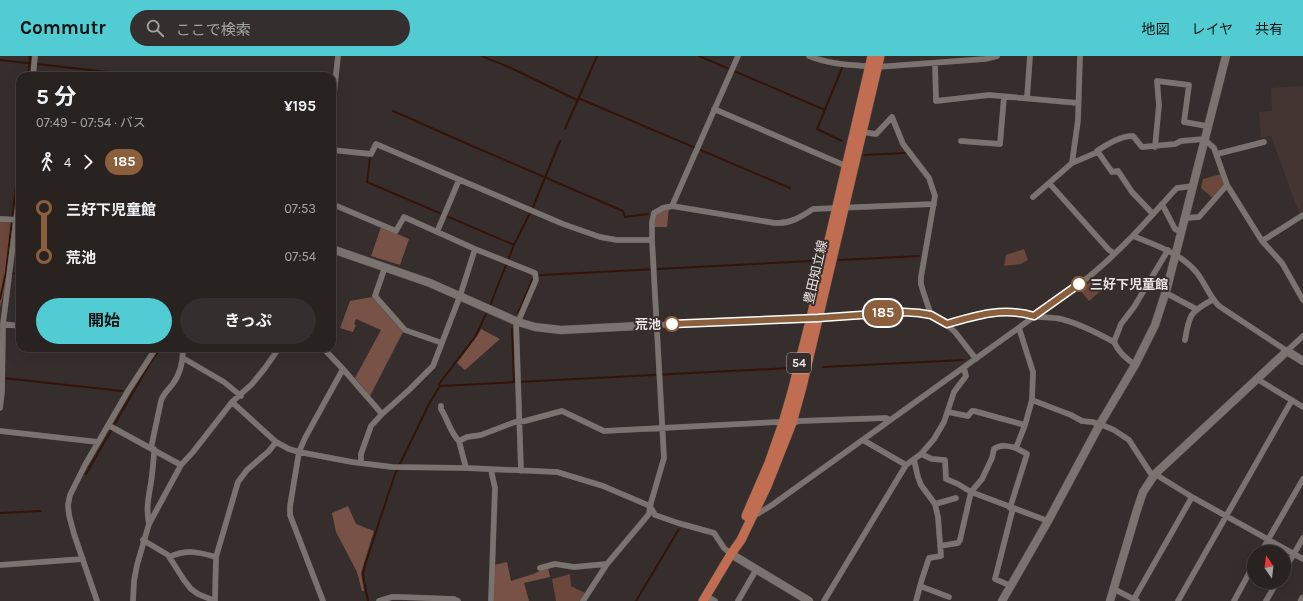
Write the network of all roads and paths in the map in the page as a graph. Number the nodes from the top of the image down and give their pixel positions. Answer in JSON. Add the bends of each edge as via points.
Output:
{"nodes":[{"id":1,"x":35,"y":56,"type":"edge"},
{"id":2,"x":338,"y":56,"type":"edge"},
{"id":3,"x":738,"y":56,"type":"edge"},
{"id":4,"x":809,"y":56,"type":"edge"},
{"id":5,"x":872,"y":56,"type":"edge"},
{"id":6,"x":880,"y":56,"type":"edge"},
{"id":7,"x":998,"y":56,"type":"edge"},
{"id":8,"x":1030,"y":56,"type":"edge"},
{"id":9,"x":1080,"y":56,"type":"edge"},
{"id":10,"x":1226,"y":56,"type":"edge"},
{"id":11,"x":935,"y":63,"type":"junction"},
{"id":12,"x":873,"y":67,"type":"junction"},
{"id":13,"x":33,"y":72,"type":"edge"},
{"id":14,"x":336,"y":75,"type":"edge"},
{"id":15,"x":1004,"y":96,"type":"junction"},
{"id":16,"x":1027,"y":98,"type":"junction"},
{"id":17,"x":1078,"y":103,"type":"junction"},
{"id":18,"x":714,"y":109,"type":"junction"},
{"id":19,"x":1208,"y":126,"type":"junction"},
{"id":20,"x":862,"y":132,"type":"junction"},
{"id":21,"x":1204,"y":139,"type":"junction"},
{"id":22,"x":961,"y":141,"type":"dead end"},
{"id":23,"x":1264,"y":142,"type":"dead end"},
{"id":24,"x":1155,"y":147,"type":"junction"},
{"id":25,"x":336,"y":150,"type":"edge"},
{"id":26,"x":1098,"y":152,"type":"junction"},
{"id":27,"x":1217,"y":154,"type":"junction"},
{"id":28,"x":1072,"y":163,"type":"junction"},
{"id":29,"x":846,"y":166,"type":"junction"},
{"id":30,"x":459,"y":180,"type":"junction"},
{"id":31,"x":1049,"y":183,"type":"junction"},
{"id":32,"x":1227,"y":185,"type":"junction"},
{"id":33,"x":1194,"y":186,"type":"junction"},
{"id":34,"x":1033,"y":196,"type":"dead end"},
{"id":35,"x":934,"y":204,"type":"junction"},
{"id":36,"x":1162,"y":204,"type":"junction"},
{"id":37,"x":336,"y":206,"type":"edge"},
{"id":38,"x":672,"y":206,"type":"junction"},
{"id":39,"x":840,"y":208,"type":"junction"},
{"id":40,"x":1153,"y":214,"type":"junction"},
{"id":41,"x":1303,"y":215,"type":"edge"},
{"id":42,"x":1186,"y":218,"type":"junction"},
{"id":43,"x":0,"y":219,"type":"edge"},
{"id":44,"x":16,"y":220,"type":"edge"},
{"id":45,"x":437,"y":232,"type":"junction"},
{"id":46,"x":1182,"y":232,"type":"junction"},
{"id":47,"x":16,"y":233,"type":"edge"},
{"id":48,"x":1132,"y":236,"type":"junction"},
{"id":49,"x":652,"y":240,"type":"junction"},
{"id":50,"x":1262,"y":241,"type":"junction"},
{"id":51,"x":475,"y":249,"type":"junction"},
{"id":52,"x":336,"y":250,"type":"edge"},
{"id":53,"x":1168,"y":250,"type":"junction"},
{"id":54,"x":1114,"y":253,"type":"junction"},
{"id":55,"x":1176,"y":256,"type":"junction"},
{"id":56,"x":385,"y":267,"type":"junction"},
{"id":57,"x":1151,"y":280,"type":"junction"},
{"id":58,"x":1166,"y":290,"type":"junction"},
{"id":59,"x":460,"y":296,"type":"junction"},
{"id":60,"x":1212,"y":300,"type":"junction"},
{"id":61,"x":1303,"y":300,"type":"edge"},
{"id":62,"x":1196,"y":309,"type":"junction"},
{"id":63,"x":931,"y":315,"type":"junction"},
{"id":64,"x":1034,"y":316,"type":"junction"},
{"id":65,"x":814,"y":318,"type":"junction"},
{"id":66,"x":517,"y":321,"type":"junction"},
{"id":67,"x":2,"y":324,"type":"junction"},
{"id":68,"x":947,"y":324,"type":"junction"},
{"id":69,"x":657,"y":325,"type":"junction"},
{"id":70,"x":16,"y":326,"type":"edge"},
{"id":71,"x":1019,"y":328,"type":"junction"},
{"id":72,"x":1303,"y":336,"type":"edge"},
{"id":73,"x":1185,"y":340,"type":"dead end"},
{"id":74,"x":1114,"y":342,"type":"junction"},
{"id":75,"x":442,"y":343,"type":"junction"},
{"id":76,"x":1287,"y":351,"type":"junction"},
{"id":77,"x":153,"y":352,"type":"edge"},
{"id":78,"x":183,"y":352,"type":"edge"},
{"id":79,"x":276,"y":352,"type":"edge"},
{"id":80,"x":327,"y":352,"type":"edge"},
{"id":81,"x":183,"y":358,"type":"junction"},
{"id":82,"x":976,"y":359,"type":"junction"},
{"id":83,"x":1303,"y":362,"type":"edge"},
{"id":84,"x":1135,"y":365,"type":"junction"},
{"id":85,"x":964,"y":368,"type":"junction"},
{"id":86,"x":343,"y":369,"type":"junction"},
{"id":87,"x":1257,"y":379,"type":"junction"},
{"id":88,"x":241,"y":396,"type":"junction"},
{"id":89,"x":1032,"y":400,"type":"junction"},
{"id":90,"x":1292,"y":400,"type":"junction"},
{"id":91,"x":232,"y":402,"type":"junction"},
{"id":92,"x":441,"y":406,"type":"dead end"},
{"id":93,"x":1303,"y":406,"type":"edge"},
{"id":94,"x":0,"y":408,"type":"edge"},
{"id":95,"x":948,"y":412,"type":"junction"},
{"id":96,"x":382,"y":414,"type":"junction"},
{"id":97,"x":890,"y":420,"type":"junction"},
{"id":98,"x":520,"y":422,"type":"junction"},
{"id":99,"x":788,"y":423,"type":"junction"},
{"id":100,"x":1100,"y":424,"type":"junction"},
{"id":101,"x":108,"y":425,"type":"junction"},
{"id":102,"x":1025,"y":425,"type":"junction"},
{"id":103,"x":662,"y":428,"type":"junction"},
{"id":104,"x":0,"y":431,"type":"edge"},
{"id":105,"x":862,"y":440,"type":"junction"},
{"id":106,"x":458,"y":441,"type":"junction"},
{"id":107,"x":98,"y":442,"type":"junction"},
{"id":108,"x":276,"y":442,"type":"junction"},
{"id":109,"x":152,"y":448,"type":"junction"},
{"id":110,"x":1016,"y":448,"type":"junction"},
{"id":111,"x":299,"y":452,"type":"junction"},
{"id":112,"x":921,"y":454,"type":"junction"},
{"id":113,"x":914,"y":460,"type":"junction"},
{"id":114,"x":361,"y":462,"type":"junction"},
{"id":115,"x":182,"y":465,"type":"junction"},
{"id":116,"x":906,"y":465,"type":"junction"},
{"id":117,"x":466,"y":468,"type":"junction"},
{"id":118,"x":491,"y":470,"type":"junction"},
{"id":119,"x":521,"y":471,"type":"junction"},
{"id":120,"x":1154,"y":476,"type":"junction"},
{"id":121,"x":1303,"y":479,"type":"edge"},
{"id":122,"x":971,"y":492,"type":"junction"},
{"id":123,"x":1192,"y":497,"type":"junction"},
{"id":124,"x":956,"y":498,"type":"dead end"},
{"id":125,"x":935,"y":504,"type":"junction"},
{"id":126,"x":650,"y":506,"type":"junction"},
{"id":127,"x":1011,"y":508,"type":"junction"},
{"id":128,"x":752,"y":516,"type":"junction"},
{"id":129,"x":1227,"y":516,"type":"junction"},
{"id":130,"x":1048,"y":521,"type":"junction"},
{"id":131,"x":149,"y":524,"type":"junction"},
{"id":132,"x":1303,"y":538,"type":"edge"},
{"id":133,"x":1268,"y":539,"type":"junction"},
{"id":134,"x":143,"y":540,"type":"junction"},
{"id":135,"x":1265,"y":545,"type":"edge"},
{"id":136,"x":940,"y":546,"type":"junction"},
{"id":137,"x":1294,"y":553,"type":"junction"},
{"id":138,"x":731,"y":554,"type":"junction"},
{"id":139,"x":169,"y":557,"type":"junction"},
{"id":140,"x":216,"y":557,"type":"junction"},
{"id":141,"x":1291,"y":558,"type":"edge"},
{"id":142,"x":83,"y":559,"type":"junction"},
{"id":143,"x":1303,"y":559,"type":"edge"},
{"id":144,"x":607,"y":564,"type":"junction"},
{"id":145,"x":0,"y":565,"type":"edge"},
{"id":146,"x":540,"y":568,"type":"dead end"},
{"id":147,"x":756,"y":570,"type":"junction"},
{"id":148,"x":1247,"y":577,"type":"edge"},
{"id":149,"x":920,"y":586,"type":"junction"},
{"id":150,"x":1010,"y":586,"type":"junction"},
{"id":151,"x":1114,"y":589,"type":"junction"},
{"id":152,"x":1273,"y":589,"type":"edge"},
{"id":153,"x":949,"y":598,"type":"dead end"},
{"id":154,"x":705,"y":599,"type":"edge"},
{"id":155,"x":455,"y":600,"type":"edge"},
{"id":156,"x":1135,"y":600,"type":"edge"},
{"id":157,"x":97,"y":601,"type":"edge"},
{"id":158,"x":133,"y":601,"type":"edge"},
{"id":159,"x":215,"y":601,"type":"edge"},
{"id":160,"x":323,"y":601,"type":"edge"},
{"id":161,"x":379,"y":601,"type":"edge"},
{"id":162,"x":491,"y":601,"type":"edge"},
{"id":163,"x":583,"y":601,"type":"edge"},
{"id":164,"x":715,"y":601,"type":"edge"},
{"id":165,"x":738,"y":601,"type":"edge"},
{"id":166,"x":808,"y":601,"type":"edge"},
{"id":167,"x":824,"y":601,"type":"edge"},
{"id":168,"x":916,"y":601,"type":"edge"},
{"id":169,"x":1002,"y":601,"type":"edge"},
{"id":170,"x":1110,"y":601,"type":"edge"},
{"id":171,"x":1178,"y":601,"type":"edge"},
{"id":172,"x":1234,"y":601,"type":"edge"},
{"id":173,"x":1266,"y":601,"type":"edge"}],
"edges":[{"from":1,"to":13,"type":"street"},
{"from":2,"to":14,"type":"street"},
{"from":3,"to":18,"type":"street"},
{"from":4,"to":12,"type":"street","via":[[820,60]]},
{"from":5,"to":12,"type":"main road","name":"豊田知立線","number":"54"},
{"from":6,"to":12,"type":"main road","name":"豊田知立線","number":"54"},
{"from":7,"to":11,"type":"street"},
{"from":8,"to":16,"type":"street"},
{"from":9,"to":17,"type":"street"},
{"from":10,"to":19,"type":"street"},
{"from":11,"to":12,"type":"street"},
{"from":11,"to":15,"type":"street","via":[[936,101],[979,95]]},
{"from":12,"to":20,"type":"main road","name":"豊田知立線","number":"54"},
{"from":12,"to":29,"type":"main road","name":"豊田知立線","number":"54"},
{"from":15,"to":16,"type":"street"},
{"from":15,"to":22,"type":"street","via":[[1000,144]]},
{"from":16,"to":17,"type":"street"},
{"from":17,"to":28,"type":"street"},
{"from":18,"to":29,"type":"street"},
{"from":18,"to":38,"type":"street"},
{"from":19,"to":21,"type":"street"},
{"from":19,"to":24,"type":"street","via":[[1184,122],[1189,85],[1157,81],[1159,105]]},
{"from":20,"to":35,"type":"street","via":[[876,134],[892,117],[903,144],[929,178],[935,196]]},
{"from":20,"to":39,"type":"main road","name":"豊田知立線","number":"54"},
{"from":21,"to":24,"type":"street"},
{"from":21,"to":27,"type":"street"},
{"from":21,"to":33,"type":"street"},
{"from":23,"to":27,"type":"street"},
{"from":24,"to":26,"type":"street","via":[[1142,147],[1133,136],[1128,136],[1114,141]]},
{"from":25,"to":30,"type":"street","via":[[371,154],[376,144]]},
{"from":26,"to":28,"type":"street"},
{"from":26,"to":40,"type":"street","via":[[1112,172],[1118,171],[1132,192]]},
{"from":27,"to":32,"type":"street"},
{"from":28,"to":31,"type":"street"},
{"from":29,"to":39,"type":"main road","name":"豊田知立線","number":"54"},
{"from":30,"to":45,"type":"street"},
{"from":30,"to":49,"type":"street","via":[[600,237],[617,240]]},
{"from":31,"to":34,"type":"street"},
{"from":31,"to":54,"type":"street"},
{"from":32,"to":42,"type":"street","via":[[1200,217]]},
{"from":32,"to":50,"type":"street"},
{"from":33,"to":36,"type":"street","via":[[1177,188]]},
{"from":33,"to":42,"type":"street"},
{"from":35,"to":39,"type":"street"},
{"from":35,"to":63,"type":"street","via":[[921,284]]},
{"from":36,"to":40,"type":"street"},
{"from":36,"to":46,"type":"street","via":[[1175,229]]},
{"from":37,"to":45,"type":"street","via":[[396,231],[404,217]]},
{"from":38,"to":39,"type":"street","via":[[775,224],[784,224],[813,209]]},
{"from":38,"to":49,"type":"street","via":[[654,213]]},
{"from":39,"to":65,"type":"main road","name":"豊田知立線","number":"54"},
{"from":40,"to":48,"type":"street"},
{"from":41,"to":50,"type":"street"},
{"from":42,"to":46,"type":"street"},
{"from":43,"to":44,"type":"street"},
{"from":45,"to":51,"type":"street"},
{"from":46,"to":55,"type":"street"},
{"from":47,"to":67,"type":"street"},
{"from":48,"to":53,"type":"street"},
{"from":48,"to":54,"type":"street"},
{"from":49,"to":69,"type":"street"},
{"from":50,"to":61,"type":"street","via":[[1282,263]]},
{"from":51,"to":59,"type":"street"},
{"from":51,"to":66,"type":"street","via":[[535,273],[536,280]]},
{"from":52,"to":56,"type":"street"},
{"from":53,"to":55,"type":"street"},
{"from":53,"to":57,"type":"street"},
{"from":54,"to":64,"type":"street","via":[[1098,270]]},
{"from":55,"to":58,"type":"street"},
{"from":55,"to":60,"type":"street","via":[[1194,270]]},
{"from":56,"to":59,"type":"street"},
{"from":56,"to":75,"type":"street","via":[[375,296],[406,330]]},
{"from":57,"to":58,"type":"street"},
{"from":57,"to":74,"type":"street","via":[[1121,324]]},
{"from":58,"to":62,"type":"street"},
{"from":58,"to":84,"type":"street","via":[[1155,325]]},
{"from":59,"to":66,"type":"street"},
{"from":59,"to":75,"type":"street"},
{"from":60,"to":62,"type":"street"},
{"from":60,"to":76,"type":"street"},
{"from":62,"to":73,"type":"street","via":[[1187,324]]},
{"from":63,"to":65,"type":"street","via":[[904,312]]},
{"from":63,"to":68,"type":"street"},
{"from":64,"to":68,"type":"street","via":[[1022,312],[1002,312]]},
{"from":64,"to":71,"type":"street"},
{"from":64,"to":74,"type":"street","via":[[1079,325]]},
{"from":65,"to":69,"type":"street"},
{"from":65,"to":99,"type":"main road","name":"豊田知立線","number":"54"},
{"from":66,"to":69,"type":"street","via":[[535,327],[561,330]]},
{"from":66,"to":98,"type":"street"},
{"from":67,"to":70,"type":"street"},
{"from":67,"to":94,"type":"street"},
{"from":68,"to":82,"type":"street"},
{"from":69,"to":103,"type":"street"},
{"from":71,"to":82,"type":"street"},
{"from":71,"to":89,"type":"street","via":[[1033,372]]},
{"from":72,"to":76,"type":"street"},
{"from":74,"to":84,"type":"street","via":[[1125,358]]},
{"from":75,"to":96,"type":"street","via":[[433,366]]},
{"from":76,"to":83,"type":"street"},
{"from":76,"to":87,"type":"street"},
{"from":77,"to":101,"type":"street"},
{"from":78,"to":81,"type":"street"},
{"from":79,"to":88,"type":"street"},
{"from":80,"to":86,"type":"street"},
{"from":81,"to":88,"type":"street","via":[[224,382]]},
{"from":81,"to":109,"type":"street","via":[[174,382],[161,401]]},
{"from":82,"to":85,"type":"street"},
{"from":84,"to":100,"type":"street"},
{"from":85,"to":95,"type":"street","via":[[966,376],[954,392]]},
{"from":85,"to":97,"type":"street"},
{"from":86,"to":96,"type":"street"},
{"from":86,"to":111,"type":"street"},
{"from":87,"to":90,"type":"street"},
{"from":87,"to":120,"type":"street"},
{"from":88,"to":91,"type":"street"},
{"from":89,"to":100,"type":"street","via":[[1071,414],[1082,422]]},
{"from":89,"to":102,"type":"street"},
{"from":90,"to":93,"type":"street"},
{"from":90,"to":129,"type":"street"},
{"from":91,"to":108,"type":"street"},
{"from":91,"to":115,"type":"street"},
{"from":92,"to":106,"type":"street"},
{"from":95,"to":102,"type":"street","via":[[968,416],[974,411]]},
{"from":95,"to":112,"type":"street","via":[[934,439]]},
{"from":96,"to":114,"type":"street","via":[[371,426],[361,454]]},
{"from":97,"to":99,"type":"street","via":[[850,418]]},
{"from":97,"to":105,"type":"street"},
{"from":98,"to":103,"type":"street","via":[[562,411],[604,431]]},
{"from":98,"to":106,"type":"street"},
{"from":98,"to":119,"type":"street"},
{"from":99,"to":103,"type":"street"},
{"from":99,"to":128,"type":"main road","name":"豊田知立線","number":"54","via":[[767,486]]},
{"from":99,"to":138,"type":"main road","name":"豊田知立線","number":"54"},
{"from":100,"to":120,"type":"street","via":[[1129,440]]},
{"from":100,"to":130,"type":"street"},
{"from":101,"to":107,"type":"street"},
{"from":101,"to":109,"type":"street"},
{"from":102,"to":110,"type":"street"},
{"from":103,"to":126,"type":"street","via":[[664,458]]},
{"from":104,"to":107,"type":"street"},
{"from":105,"to":116,"type":"street"},
{"from":105,"to":128,"type":"street","via":[[772,505]]},
{"from":106,"to":117,"type":"street"},
{"from":107,"to":142,"type":"street","via":[[74,485],[68,505]]},
{"from":108,"to":111,"type":"street"},
{"from":108,"to":140,"type":"street","via":[[238,482]]},
{"from":109,"to":115,"type":"street"},
{"from":109,"to":131,"type":"street","via":[[152,476],[147,513]]},
{"from":110,"to":122,"type":"street","via":[[1000,446],[994,449],[982,479]]},
{"from":110,"to":127,"type":"street","via":[[1027,454]]},
{"from":111,"to":114,"type":"street"},
{"from":111,"to":160,"type":"street","via":[[289,512]]},
{"from":112,"to":113,"type":"street"},
{"from":112,"to":122,"type":"street","via":[[945,460],[946,479]]},
{"from":113,"to":116,"type":"street"},
{"from":113,"to":125,"type":"street","via":[[921,485]]},
{"from":114,"to":117,"type":"street","via":[[392,467]]},
{"from":115,"to":131,"type":"street"},
{"from":116,"to":167,"type":"street"},
{"from":117,"to":118,"type":"street"},
{"from":118,"to":119,"type":"street"},
{"from":118,"to":162,"type":"street","via":[[495,488]]},
{"from":119,"to":126,"type":"street","via":[[558,472],[584,479]]},
{"from":120,"to":123,"type":"street"},
{"from":120,"to":151,"type":"street","via":[[1143,492],[1136,510]]},
{"from":121,"to":133,"type":"street"},
{"from":122,"to":127,"type":"street"},
{"from":122,"to":136,"type":"street","via":[[960,540],[958,543]]},
{"from":123,"to":129,"type":"street"},
{"from":123,"to":156,"type":"street"},
{"from":124,"to":125,"type":"street"},
{"from":125,"to":136,"type":"street"},
{"from":126,"to":138,"type":"street","via":[[655,515],[714,533]]},
{"from":126,"to":144,"type":"street","via":[[649,514]]},
{"from":127,"to":130,"type":"street"},
{"from":127,"to":150,"type":"street","via":[[995,579]]},
{"from":128,"to":138,"type":"main road","name":"豊田知立線","number":"54"},
{"from":129,"to":133,"type":"street"},
{"from":129,"to":171,"type":"street"},
{"from":130,"to":150,"type":"street"},
{"from":131,"to":134,"type":"street"},
{"from":132,"to":137,"type":"street"},
{"from":133,"to":135,"type":"street"},
{"from":133,"to":137,"type":"street"},
{"from":134,"to":139,"type":"street"},
{"from":134,"to":158,"type":"street","via":[[134,581]]},
{"from":136,"to":149,"type":"street","via":[[941,556],[929,558]]},
{"from":137,"to":141,"type":"street"},
{"from":137,"to":143,"type":"street"},
{"from":138,"to":147,"type":"street"},
{"from":138,"to":154,"type":"main road","name":"豊田知立線","number":"54"},
{"from":139,"to":140,"type":"street","via":[[193,552]]},
{"from":139,"to":159,"type":"street","via":[[191,589]]},
{"from":140,"to":159,"type":"street"},
{"from":142,"to":145,"type":"street"},
{"from":142,"to":157,"type":"street"},
{"from":144,"to":146,"type":"street","via":[[574,567],[555,564]]},
{"from":144,"to":163,"type":"street"},
{"from":147,"to":165,"type":"street"},
{"from":147,"to":166,"type":"street"},
{"from":148,"to":172,"type":"street"},
{"from":149,"to":153,"type":"street"},
{"from":149,"to":168,"type":"street"},
{"from":150,"to":169,"type":"street"},
{"from":151,"to":156,"type":"street"},
{"from":151,"to":170,"type":"street"},
{"from":152,"to":173,"type":"street"},
{"from":154,"to":164,"type":"street"},
{"from":155,"to":161,"type":"street","via":[[392,597]]}]}
